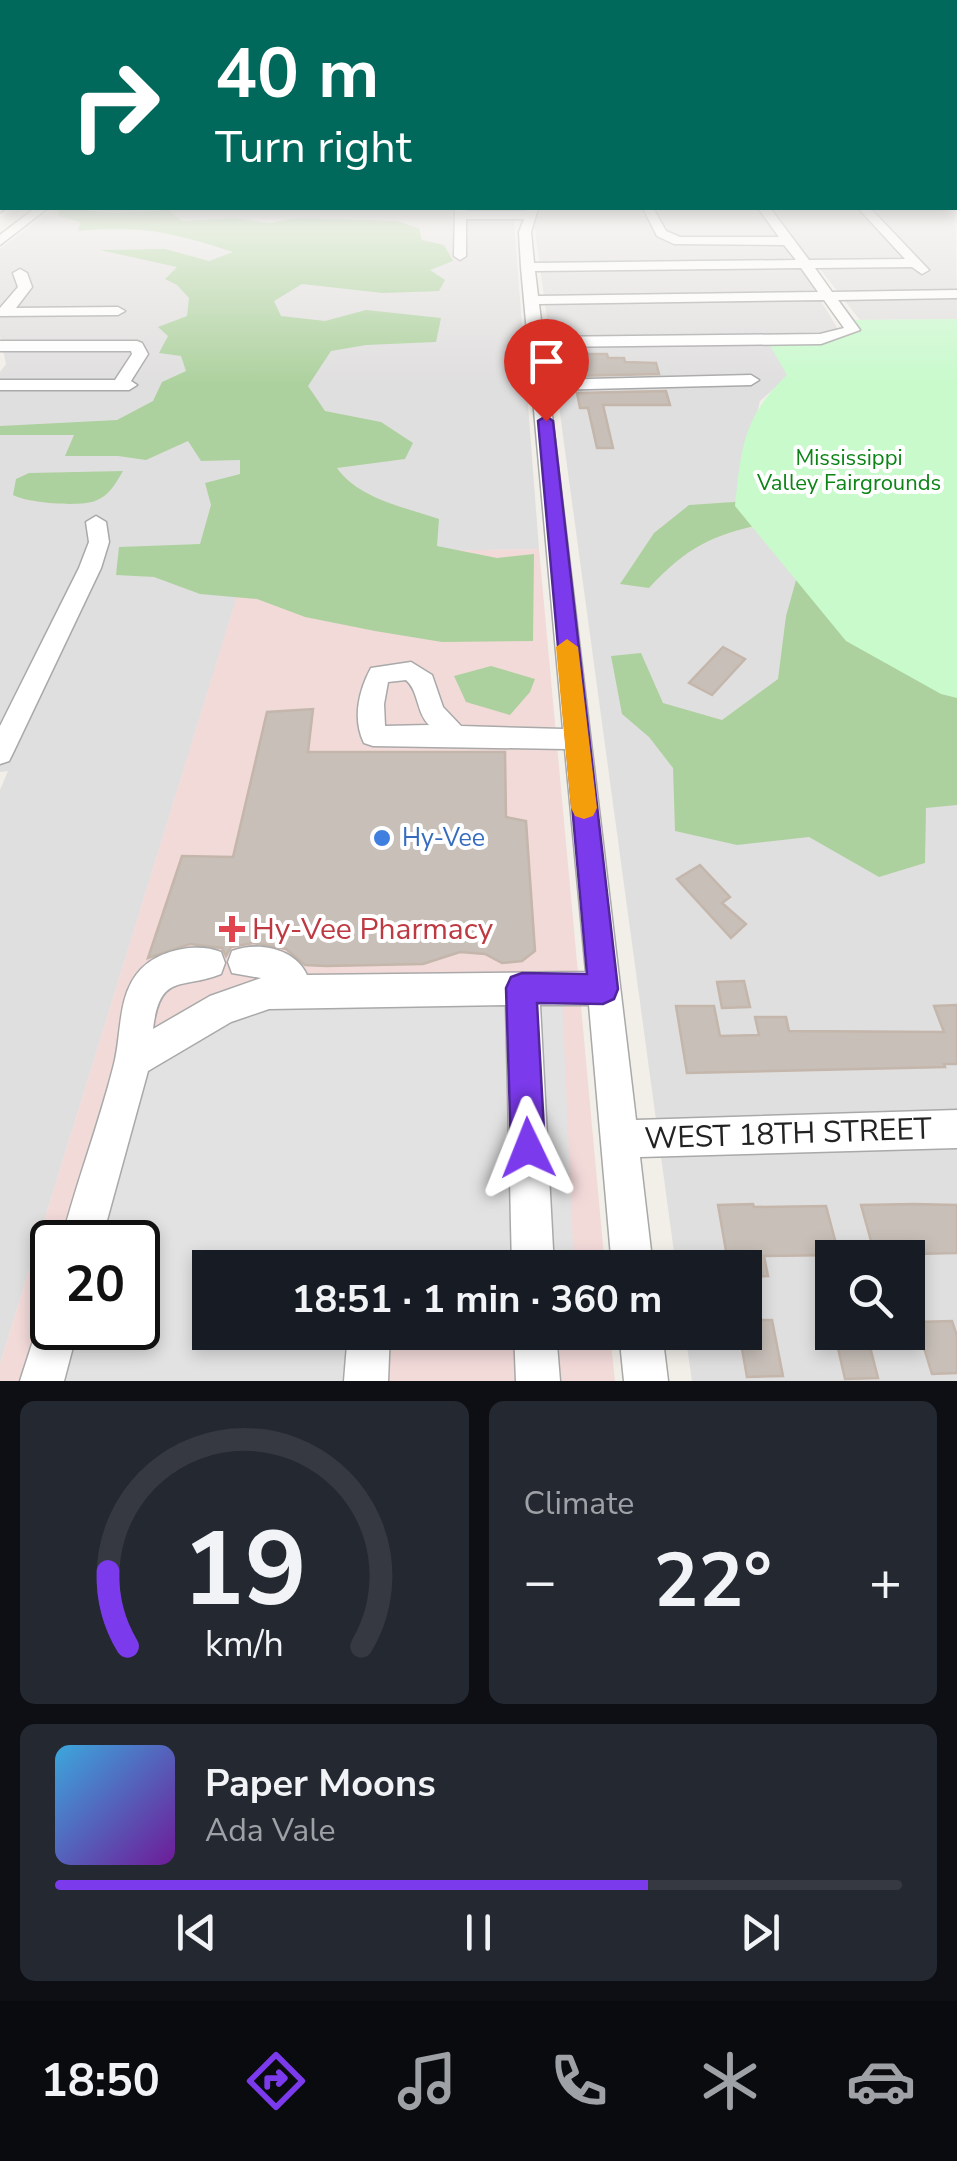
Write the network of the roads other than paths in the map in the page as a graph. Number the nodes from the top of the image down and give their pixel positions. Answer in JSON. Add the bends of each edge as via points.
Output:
{"nodes":[{"id":1,"x":527,"y":255,"type":"edge"},
{"id":2,"x":799,"y":255,"type":"edge"},
{"id":3,"x":908,"y":255,"type":"edge"},
{"id":4,"x":915,"y":263,"type":"junction"},
{"id":5,"x":805,"y":264,"type":"junction"},
{"id":6,"x":528,"y":267,"type":"junction"},
{"id":7,"x":20,"y":273,"type":"dead end"},
{"id":8,"x":950,"y":294,"type":"edge"},
{"id":9,"x":830,"y":297,"type":"junction"},
{"id":10,"x":532,"y":300,"type":"junction"},
{"id":11,"x":3,"y":312,"type":"edge"},
{"id":12,"x":118,"y":312,"type":"dead end"},
{"id":13,"x":537,"y":342,"type":"junction"},
{"id":14,"x":0,"y":346,"type":"edge"},
{"id":15,"x":751,"y":380,"type":"dead end"},
{"id":16,"x":0,"y":385,"type":"edge"},
{"id":17,"x":542,"y":385,"type":"junction"},
{"id":18,"x":96,"y":522,"type":"dead end"},
{"id":19,"x":454,"y":735,"type":"dead end"},
{"id":20,"x":576,"y":739,"type":"junction"},
{"id":21,"x":0,"y":752,"type":"edge"},
{"id":22,"x":244,"y":962,"type":"dead end"},
{"id":23,"x":208,"y":963,"type":"dead end"},
{"id":24,"x":522,"y":988,"type":"junction"},
{"id":25,"x":603,"y":989,"type":"junction"},
{"id":26,"x":290,"y":991,"type":"junction"},
{"id":27,"x":133,"y":1060,"type":"junction"},
{"id":28,"x":957,"y":1129,"type":"edge"},
{"id":29,"x":619,"y":1138,"type":"junction"},
{"id":30,"x":87,"y":1220,"type":"edge"},
{"id":31,"x":532,"y":1250,"type":"edge"},
{"id":32,"x":631,"y":1250,"type":"edge"},
{"id":33,"x":51,"y":1350,"type":"edge"},
{"id":34,"x":368,"y":1350,"type":"edge"},
{"id":35,"x":536,"y":1350,"type":"edge"},
{"id":36,"x":642,"y":1350,"type":"edge"},
{"id":37,"x":42,"y":1381,"type":"edge"},
{"id":38,"x":366,"y":1381,"type":"edge"},
{"id":39,"x":538,"y":1381,"type":"edge"},
{"id":40,"x":646,"y":1381,"type":"edge"}],
"edges":[{"from":1,"to":6,"type":"street"},
{"from":2,"to":5,"type":"street"},
{"from":3,"to":4,"type":"street"},
{"from":4,"to":5,"type":"street"},
{"from":4,"to":8,"type":"street"},
{"from":5,"to":6,"type":"street"},
{"from":5,"to":9,"type":"street"},
{"from":6,"to":10,"type":"street"},
{"from":7,"to":11,"type":"street","via":[[25,287]]},
{"from":8,"to":9,"type":"street"},
{"from":9,"to":10,"type":"street"},
{"from":9,"to":13,"type":"street","via":[[853,330],[821,340]]},
{"from":10,"to":13,"type":"street"},
{"from":11,"to":12,"type":"street"},
{"from":13,"to":17,"type":"street"},
{"from":14,"to":16,"type":"street","via":[[137,346],[140,354],[124,385]]},
{"from":15,"to":17,"type":"street"},
{"from":17,"to":20,"type":"street"},
{"from":18,"to":21,"type":"street","via":[[99,542],[90,568]]},
{"from":19,"to":20,"type":"street"},
{"from":20,"to":25,"type":"street"},
{"from":22,"to":26,"type":"street","via":[[284,968],[292,976]]},
{"from":23,"to":27,"type":"street","via":[[191,962],[145,984]]},
{"from":24,"to":25,"type":"street"},
{"from":24,"to":26,"type":"street"},
{"from":24,"to":31,"type":"street"},
{"from":25,"to":29,"type":"street"},
{"from":26,"to":27,"type":"street","via":[[222,1008]]},
{"from":27,"to":30,"type":"street"},
{"from":28,"to":29,"type":"street","name":"WEST 18TH STREET"},
{"from":29,"to":32,"type":"street"},
{"from":33,"to":37,"type":"street"},
{"from":34,"to":38,"type":"street"},
{"from":35,"to":39,"type":"street"},
{"from":36,"to":40,"type":"street"}]}
